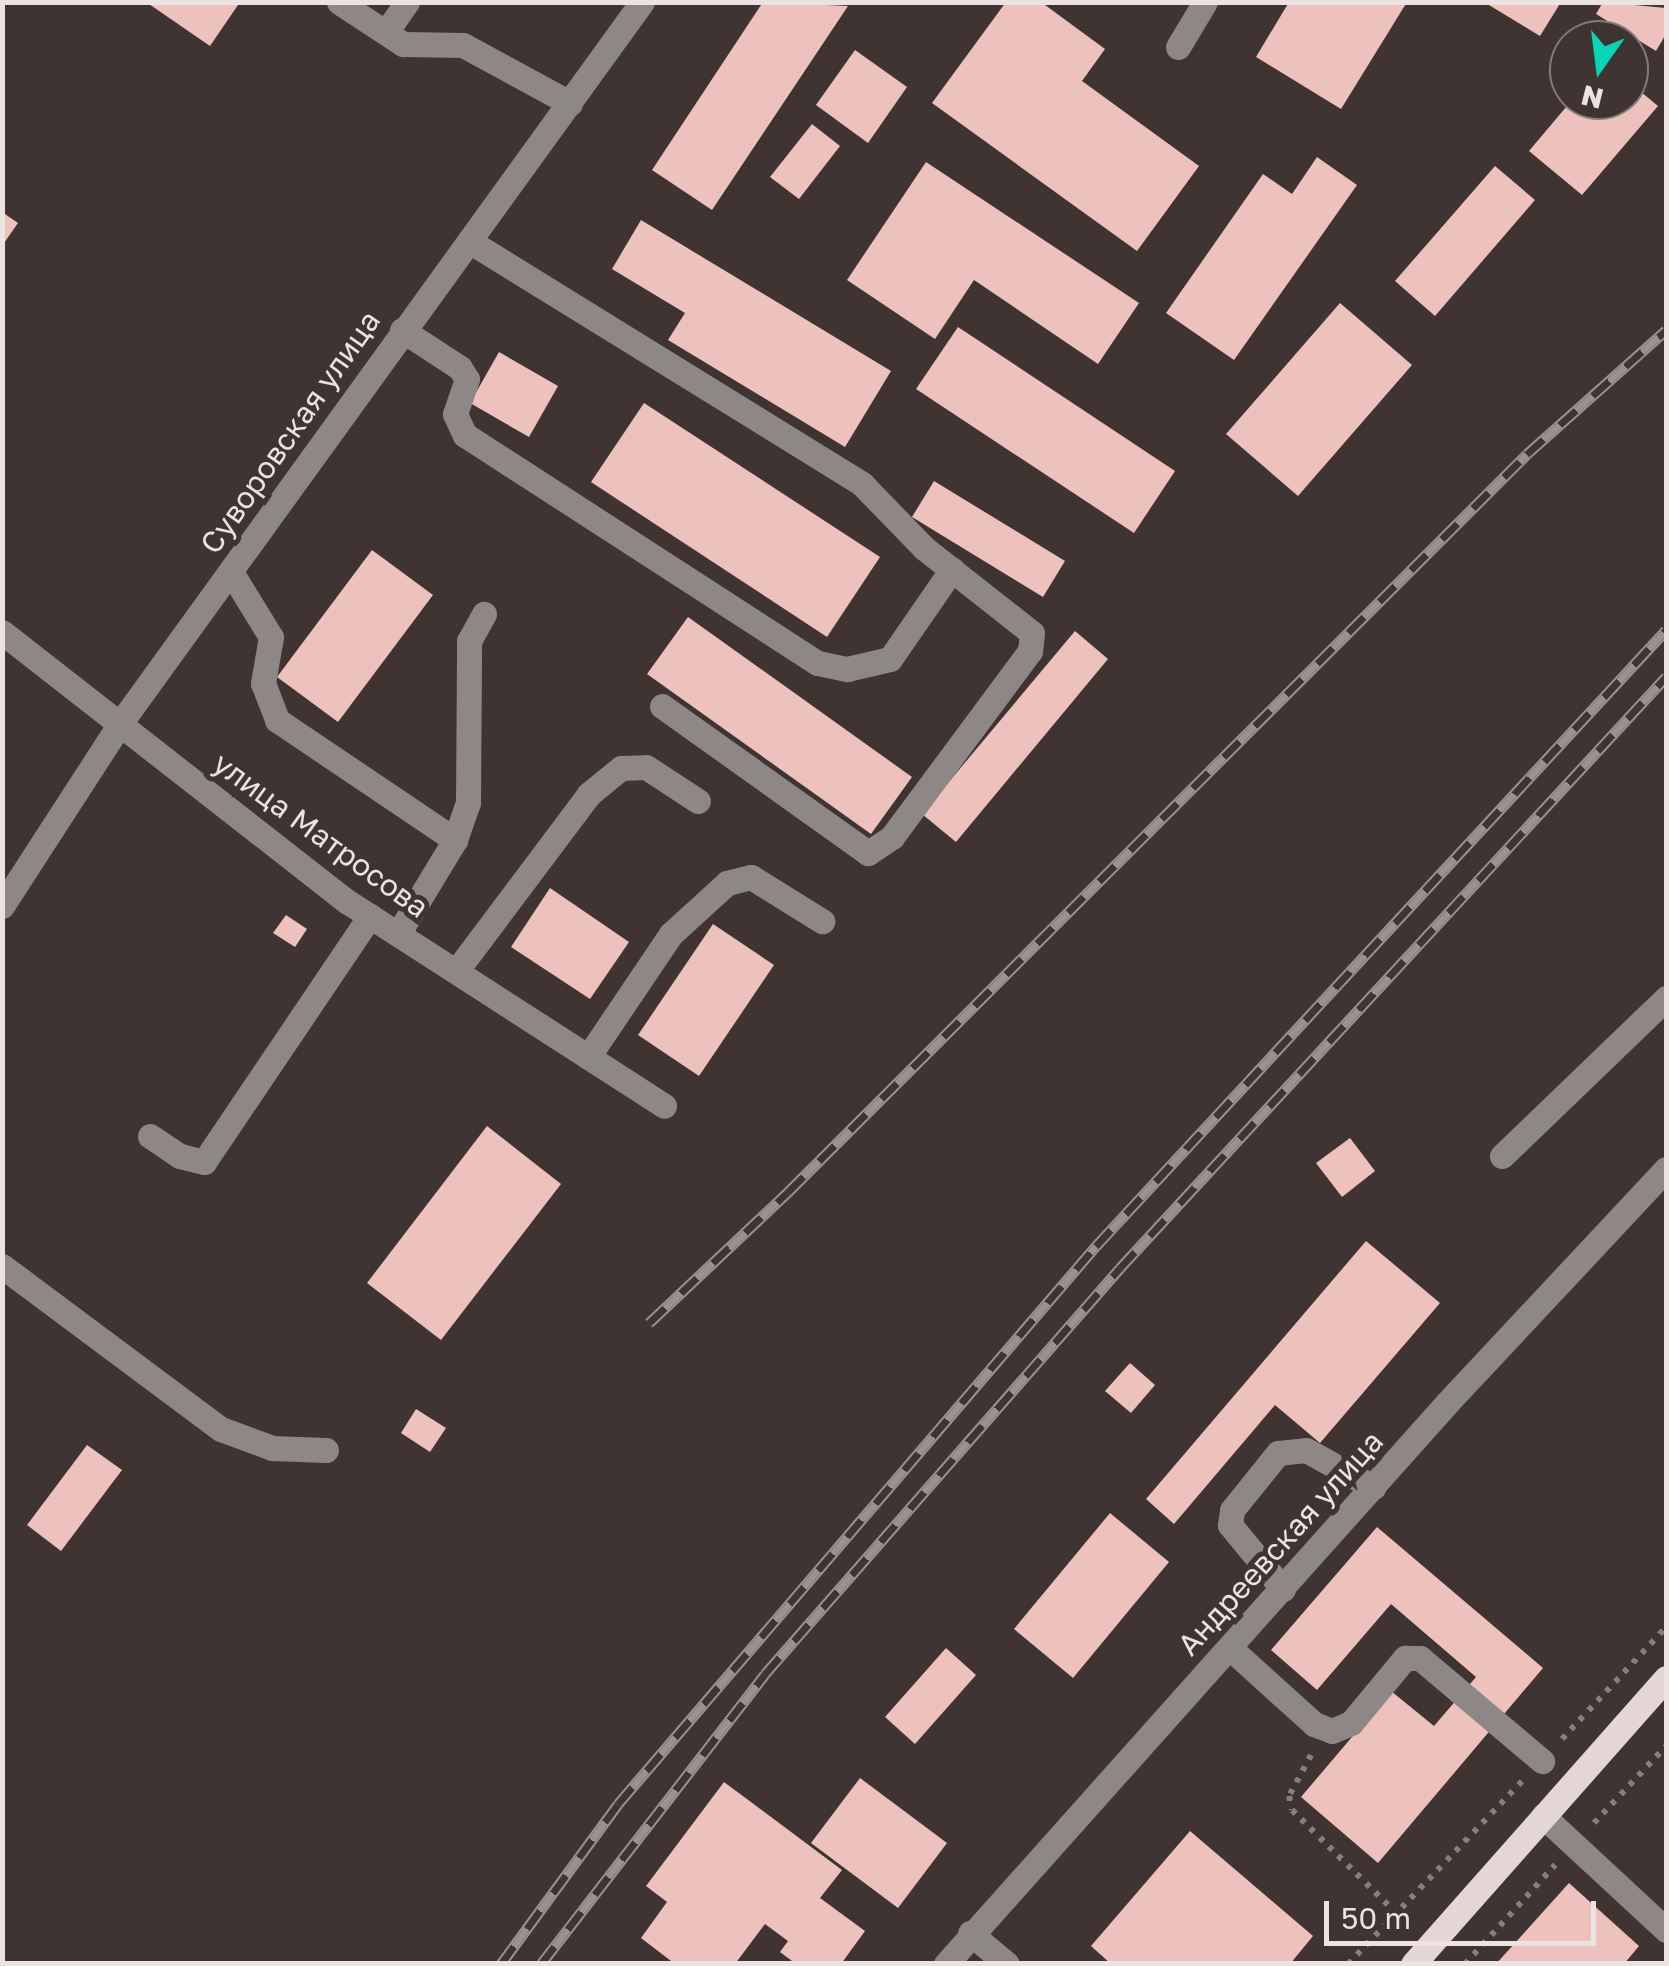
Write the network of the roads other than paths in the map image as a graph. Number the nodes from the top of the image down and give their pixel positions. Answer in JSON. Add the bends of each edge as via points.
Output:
{"nodes":[{"id":1,"x":339,"y":2,"type":"edge"},
{"id":2,"x":407,"y":2,"type":"edge"},
{"id":3,"x":642,"y":2,"type":"edge"},
{"id":4,"x":1205,"y":2,"type":"edge"},
{"id":5,"x":386,"y":32,"type":"junction"},
{"id":6,"x":1178,"y":47,"type":"dead end"},
{"id":7,"x":570,"y":102,"type":"junction"},
{"id":8,"x":468,"y":241,"type":"junction"},
{"id":9,"x":402,"y":330,"type":"junction"},
{"id":10,"x":952,"y":569,"type":"junction"},
{"id":11,"x":230,"y":572,"type":"junction"},
{"id":12,"x":484,"y":614,"type":"dead end"},
{"id":13,"x":2,"y":632,"type":"edge"},
{"id":14,"x":662,"y":706,"type":"dead end"},
{"id":15,"x":119,"y":725,"type":"junction"},
{"id":16,"x":698,"y":802,"type":"dead end"},
{"id":17,"x":455,"y":840,"type":"junction"},
{"id":18,"x":2,"y":906,"type":"edge"},
{"id":19,"x":370,"y":916,"type":"junction"},
{"id":20,"x":822,"y":921,"type":"dead end"},
{"id":21,"x":398,"y":934,"type":"junction"},
{"id":22,"x":457,"y":970,"type":"junction"},
{"id":23,"x":1666,"y":998,"type":"edge"},
{"id":24,"x":588,"y":1057,"type":"junction"},
{"id":25,"x":664,"y":1106,"type":"dead end"},
{"id":26,"x":150,"y":1136,"type":"dead end"},
{"id":27,"x":1502,"y":1156,"type":"dead end"},
{"id":28,"x":1666,"y":1169,"type":"edge"},
{"id":29,"x":2,"y":1266,"type":"edge"},
{"id":30,"x":326,"y":1450,"type":"dead end"},
{"id":31,"x":1373,"y":1488,"type":"junction"},
{"id":32,"x":1284,"y":1589,"type":"junction"},
{"id":33,"x":1231,"y":1648,"type":"junction"},
{"id":34,"x":1666,"y":1678,"type":"edge"},
{"id":35,"x":1542,"y":1761,"type":"road end"},
{"id":36,"x":1544,"y":1816,"type":"junction"},
{"id":37,"x":1666,"y":1930,"type":"edge"},
{"id":38,"x":970,"y":1933,"type":"junction"},
{"id":39,"x":946,"y":1964,"type":"edge"},
{"id":40,"x":1008,"y":1964,"type":"edge"},
{"id":41,"x":1413,"y":1964,"type":"edge"}],
"edges":[{"from":1,"to":5,"type":"street"},
{"from":2,"to":5,"type":"street"},
{"from":3,"to":7,"type":"street","name":"Суворовская улица"},
{"from":4,"to":6,"type":"street"},
{"from":5,"to":7,"type":"street","via":[[404,44],[463,46]]},
{"from":7,"to":8,"type":"street","name":"Суворовская улица"},
{"from":8,"to":9,"type":"street","name":"Суворовская улица"},
{"from":8,"to":10,"type":"street","via":[[862,484]]},
{"from":9,"to":10,"type":"street","via":[[467,379],[455,414],[465,436],[818,664],[847,669],[890,659]]},
{"from":9,"to":11,"type":"street","name":"Суворовская улица"},
{"from":10,"to":14,"type":"street","via":[[1022,620],[1032,633],[1030,651],[880,850],[868,853]]},
{"from":11,"to":15,"type":"street","name":"Суворовская улица"},
{"from":11,"to":17,"type":"street","via":[[271,636],[263,683],[277,720]]},
{"from":12,"to":17,"type":"street","via":[[469,641],[472,754]]},
{"from":13,"to":15,"type":"street","name":"улица Матросова"},
{"from":15,"to":18,"type":"street","name":"Суворовская улица"},
{"from":15,"to":19,"type":"street","name":"улица Матросова"},
{"from":16,"to":22,"type":"street","via":[[646,767],[621,768],[589,794]]},
{"from":17,"to":21,"type":"street"},
{"from":19,"to":21,"type":"street","name":"улица Матросова"},
{"from":19,"to":26,"type":"street","via":[[204,1162],[180,1156]]},
{"from":20,"to":24,"type":"street","via":[[750,877],[727,883],[671,934]]},
{"from":21,"to":22,"type":"street","name":"улица Матросова"},
{"from":22,"to":24,"type":"street","name":"улица Матросова"},
{"from":23,"to":27,"type":"street"},
{"from":24,"to":25,"type":"street","name":"улица Матросова"},
{"from":28,"to":31,"type":"street","name":"Андреевская улица"},
{"from":29,"to":30,"type":"street","via":[[221,1429],[272,1448]]},
{"from":31,"to":32,"type":"street","name":"Андреевская улица"},
{"from":31,"to":32,"type":"street","via":[[1306,1450],[1278,1452],[1232,1510],[1230,1525]]},
{"from":32,"to":33,"type":"street","name":"Андреевская улица"},
{"from":33,"to":35,"type":"street","via":[[1314,1724],[1342,1730],[1405,1658],[1420,1658]]},
{"from":33,"to":38,"type":"street","name":"Андреевская улица"},
{"from":34,"to":36,"type":"main road"},
{"from":36,"to":37,"type":"street"},
{"from":36,"to":41,"type":"main road"},
{"from":38,"to":39,"type":"street","name":"Андреевская улица"},
{"from":38,"to":40,"type":"street"}]}
